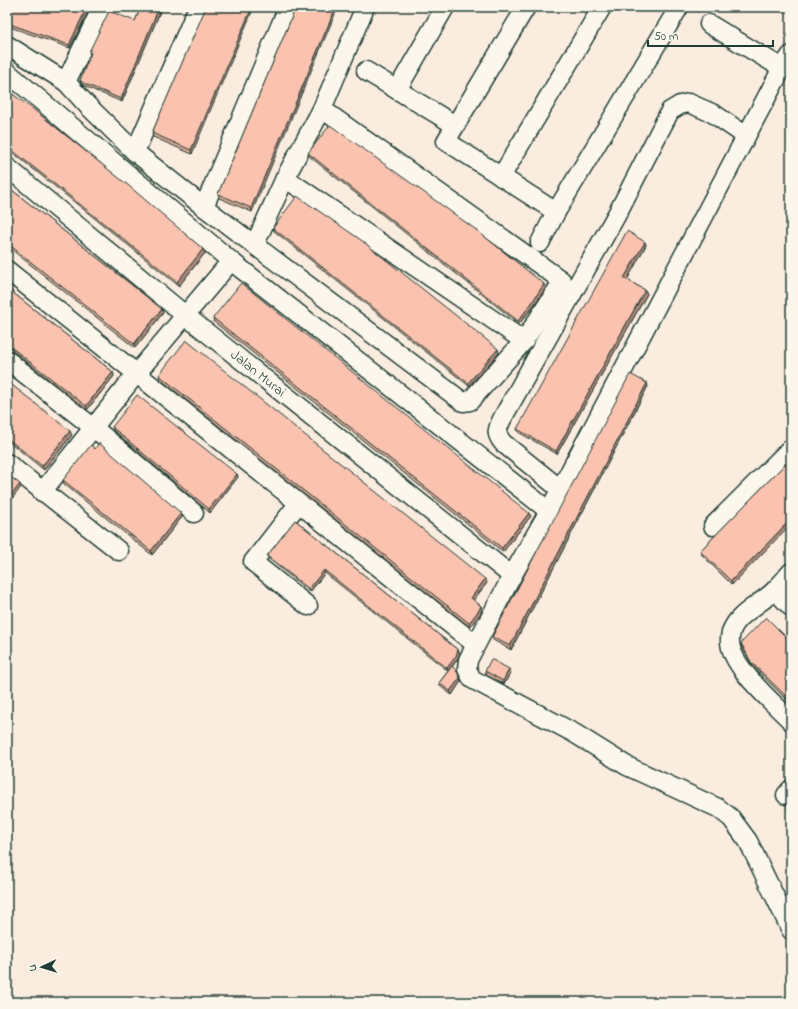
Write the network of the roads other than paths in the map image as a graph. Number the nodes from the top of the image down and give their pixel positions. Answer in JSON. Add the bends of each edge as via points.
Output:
{"nodes":[{"id":1,"x":102,"y":7,"type":"edge"},
{"id":2,"x":198,"y":7,"type":"edge"},
{"id":3,"x":288,"y":7,"type":"edge"},
{"id":4,"x":365,"y":7,"type":"edge"},
{"id":5,"x":445,"y":7,"type":"edge"},
{"id":6,"x":526,"y":7,"type":"edge"},
{"id":7,"x":602,"y":7,"type":"edge"},
{"id":8,"x":679,"y":7,"type":"edge"},
{"id":9,"x":710,"y":24,"type":"dead end"},
{"id":10,"x":7,"y":44,"type":"edge"},
{"id":11,"x":787,"y":61,"type":"edge"},
{"id":12,"x":366,"y":71,"type":"dead end"},
{"id":13,"x":7,"y":72,"type":"edge"},
{"id":14,"x":66,"y":82,"type":"junction"},
{"id":15,"x":397,"y":90,"type":"junction"},
{"id":16,"x":322,"y":109,"type":"junction"},
{"id":17,"x":455,"y":125,"type":"junction"},
{"id":18,"x":746,"y":136,"type":"junction"},
{"id":19,"x":135,"y":152,"type":"junction"},
{"id":20,"x":7,"y":167,"type":"edge"},
{"id":21,"x":501,"y":177,"type":"junction"},
{"id":22,"x":285,"y":178,"type":"junction"},
{"id":23,"x":204,"y":207,"type":"junction"},
{"id":24,"x":556,"y":212,"type":"junction"},
{"id":25,"x":540,"y":243,"type":"dead end"},
{"id":26,"x":255,"y":244,"type":"junction"},
{"id":27,"x":231,"y":261,"type":"junction"},
{"id":28,"x":7,"y":270,"type":"edge"},
{"id":29,"x":186,"y":316,"type":"junction"},
{"id":30,"x":524,"y":341,"type":"junction"},
{"id":31,"x":7,"y":360,"type":"edge"},
{"id":32,"x":136,"y":374,"type":"junction"},
{"id":33,"x":94,"y":428,"type":"junction"},
{"id":34,"x":791,"y":448,"type":"edge"},
{"id":35,"x":7,"y":463,"type":"edge"},
{"id":36,"x":560,"y":489,"type":"junction"},
{"id":37,"x":42,"y":492,"type":"junction"},
{"id":38,"x":298,"y":504,"type":"junction"},
{"id":39,"x":549,"y":511,"type":"junction"},
{"id":40,"x":194,"y":513,"type":"dead end"},
{"id":41,"x":713,"y":526,"type":"dead end"},
{"id":42,"x":119,"y":551,"type":"dead end"},
{"id":43,"x":791,"y":572,"type":"edge"},
{"id":44,"x":512,"y":576,"type":"junction"},
{"id":45,"x":774,"y":590,"type":"junction"},
{"id":46,"x":308,"y":606,"type":"dead end"},
{"id":47,"x":791,"y":607,"type":"edge"},
{"id":48,"x":475,"y":644,"type":"junction"},
{"id":49,"x":791,"y":721,"type":"edge"},
{"id":50,"x":791,"y":930,"type":"edge"}],
"edges":[{"from":1,"to":14,"type":"street"},
{"from":2,"to":19,"type":"street"},
{"from":3,"to":23,"type":"street"},
{"from":4,"to":16,"type":"street"},
{"from":5,"to":15,"type":"street"},
{"from":6,"to":17,"type":"street"},
{"from":7,"to":21,"type":"street"},
{"from":8,"to":24,"type":"street"},
{"from":9,"to":11,"type":"street"},
{"from":10,"to":14,"type":"street"},
{"from":11,"to":18,"type":"street"},
{"from":12,"to":15,"type":"street"},
{"from":13,"to":27,"type":"street"},
{"from":14,"to":19,"type":"street"},
{"from":15,"to":17,"type":"street"},
{"from":16,"to":22,"type":"street"},
{"from":16,"to":30,"type":"street","via":[[561,280]]},
{"from":17,"to":21,"type":"street","via":[[446,141]]},
{"from":18,"to":36,"type":"street"},
{"from":18,"to":36,"type":"street","via":[[714,114],[689,103],[670,110],[617,214],[502,419],[497,435],[503,443]]},
{"from":19,"to":23,"type":"street"},
{"from":20,"to":29,"type":"street","name":"Jalan Murai"},
{"from":21,"to":24,"type":"street"},
{"from":22,"to":26,"type":"street"},
{"from":22,"to":30,"type":"street"},
{"from":23,"to":26,"type":"street"},
{"from":24,"to":25,"type":"street"},
{"from":26,"to":30,"type":"street","via":[[463,402],[470,401]]},
{"from":27,"to":29,"type":"street"},
{"from":27,"to":39,"type":"street"},
{"from":28,"to":32,"type":"street"},
{"from":29,"to":32,"type":"street"},
{"from":29,"to":44,"type":"street","name":"Jalan Murai"},
{"from":31,"to":33,"type":"street"},
{"from":32,"to":33,"type":"street"},
{"from":32,"to":38,"type":"street"},
{"from":33,"to":37,"type":"street"},
{"from":33,"to":40,"type":"street"},
{"from":34,"to":41,"type":"street"},
{"from":35,"to":37,"type":"street"},
{"from":36,"to":39,"type":"street"},
{"from":37,"to":42,"type":"street"},
{"from":38,"to":46,"type":"street","via":[[252,562]]},
{"from":38,"to":48,"type":"street"},
{"from":39,"to":44,"type":"street"},
{"from":43,"to":45,"type":"street"},
{"from":44,"to":48,"type":"street"},
{"from":45,"to":47,"type":"street"},
{"from":45,"to":49,"type":"street","via":[[733,627],[731,649],[749,679]]},
{"from":48,"to":50,"type":"street","via":[[467,669],[472,679],[574,733],[627,766],[718,808],[731,818],[748,841]]}]}
